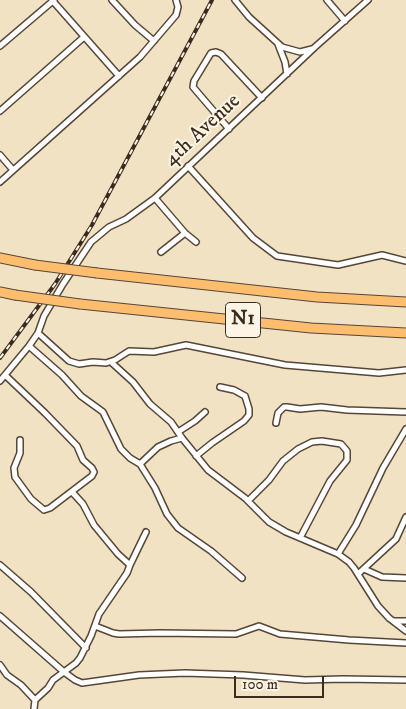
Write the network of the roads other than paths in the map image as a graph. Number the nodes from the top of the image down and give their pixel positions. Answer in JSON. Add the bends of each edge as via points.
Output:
{"nodes":[{"id":1,"x":53,"y":0,"type":"edge"},
{"id":2,"x":112,"y":0,"type":"edge"},
{"id":3,"x":176,"y":0,"type":"edge"},
{"id":4,"x":235,"y":0,"type":"edge"},
{"id":5,"x":327,"y":0,"type":"edge"},
{"id":6,"x":368,"y":0,"type":"edge"},
{"id":7,"x":345,"y":21,"type":"junction"},
{"id":8,"x":84,"y":36,"type":"junction"},
{"id":9,"x":154,"y":41,"type":"junction"},
{"id":10,"x":278,"y":44,"type":"junction"},
{"id":11,"x":0,"y":46,"type":"edge"},
{"id":12,"x":315,"y":48,"type":"junction"},
{"id":13,"x":287,"y":74,"type":"junction"},
{"id":14,"x":119,"y":76,"type":"junction"},
{"id":15,"x":262,"y":98,"type":"junction"},
{"id":16,"x":0,"y":112,"type":"edge"},
{"id":17,"x":229,"y":128,"type":"junction"},
{"id":18,"x":0,"y":155,"type":"edge"},
{"id":19,"x":188,"y":166,"type":"junction"},
{"id":20,"x":13,"y":170,"type":"junction"},
{"id":21,"x":0,"y":182,"type":"edge"},
{"id":22,"x":155,"y":198,"type":"junction"},
{"id":23,"x":185,"y":233,"type":"junction"},
{"id":24,"x":196,"y":242,"type":"dead end"},
{"id":25,"x":161,"y":252,"type":"dead end"},
{"id":26,"x":0,"y":258,"type":"edge"},
{"id":27,"x":406,"y":261,"type":"edge"},
{"id":28,"x":0,"y":292,"type":"edge"},
{"id":29,"x":406,"y":302,"type":"edge"},
{"id":30,"x":38,"y":333,"type":"junction"},
{"id":31,"x":406,"y":333,"type":"edge"},
{"id":32,"x":30,"y":346,"type":"junction"},
{"id":33,"x":112,"y":362,"type":"junction"},
{"id":34,"x":406,"y":370,"type":"edge"},
{"id":35,"x":5,"y":375,"type":"junction"},
{"id":36,"x":0,"y":381,"type":"edge"},
{"id":37,"x":220,"y":387,"type":"dead end"},
{"id":38,"x":204,"y":412,"type":"dead end"},
{"id":39,"x":406,"y":412,"type":"edge"},
{"id":40,"x":276,"y":423,"type":"dead end"},
{"id":41,"x":406,"y":429,"type":"edge"},
{"id":42,"x":178,"y":432,"type":"junction"},
{"id":43,"x":182,"y":438,"type":"junction"},
{"id":44,"x":20,"y":440,"type":"dead end"},
{"id":45,"x":196,"y":456,"type":"junction"},
{"id":46,"x":140,"y":464,"type":"junction"},
{"id":47,"x":72,"y":492,"type":"junction"},
{"id":48,"x":248,"y":501,"type":"junction"},
{"id":49,"x":406,"y":517,"type":"edge"},
{"id":50,"x":146,"y":532,"type":"dead end"},
{"id":51,"x":403,"y":532,"type":"edge"},
{"id":52,"x":300,"y":538,"type":"junction"},
{"id":53,"x":338,"y":554,"type":"junction"},
{"id":54,"x":0,"y":565,"type":"edge"},
{"id":55,"x":130,"y":565,"type":"junction"},
{"id":56,"x":364,"y":568,"type":"junction"},
{"id":57,"x":358,"y":574,"type":"junction"},
{"id":58,"x":242,"y":578,"type":"dead end"},
{"id":59,"x":406,"y":578,"type":"edge"},
{"id":60,"x":0,"y":616,"type":"edge"},
{"id":61,"x":406,"y":620,"type":"edge"},
{"id":62,"x":393,"y":621,"type":"junction"},
{"id":63,"x":95,"y":626,"type":"junction"},
{"id":64,"x":406,"y":630,"type":"edge"},
{"id":65,"x":406,"y":643,"type":"edge"},
{"id":66,"x":86,"y":648,"type":"junction"},
{"id":67,"x":0,"y":665,"type":"edge"},
{"id":68,"x":64,"y":672,"type":"junction"},
{"id":69,"x":406,"y":680,"type":"edge"},
{"id":70,"x":35,"y":700,"type":"junction"},
{"id":71,"x":34,"y":709,"type":"edge"}],
"edges":[{"from":1,"to":8,"type":"street"},
{"from":1,"to":11,"type":"street"},
{"from":2,"to":9,"type":"street"},
{"from":3,"to":9,"type":"street","via":[[176,15]]},
{"from":4,"to":10,"type":"street"},
{"from":5,"to":7,"type":"street"},
{"from":6,"to":7,"type":"street","name":"4th Avenue"},
{"from":7,"to":12,"type":"street","name":"4th Avenue"},
{"from":8,"to":14,"type":"street"},
{"from":8,"to":16,"type":"street"},
{"from":9,"to":14,"type":"street"},
{"from":10,"to":12,"type":"street","via":[[300,52]]},
{"from":10,"to":13,"type":"street"},
{"from":12,"to":13,"type":"street","name":"4th Avenue"},
{"from":13,"to":15,"type":"street","name":"4th Avenue"},
{"from":14,"to":20,"type":"street"},
{"from":15,"to":17,"type":"street","name":"4th Avenue"},
{"from":15,"to":17,"type":"street","via":[[220,54],[211,53],[193,87]]},
{"from":17,"to":19,"type":"street","name":"4th Avenue"},
{"from":18,"to":20,"type":"street"},
{"from":19,"to":22,"type":"street","name":"4th Avenue"},
{"from":19,"to":27,"type":"street","via":[[252,238],[277,256],[338,265],[382,255]]},
{"from":20,"to":21,"type":"street"},
{"from":22,"to":23,"type":"street"},
{"from":22,"to":30,"type":"street","name":"4th Avenue","via":[[91,242],[62,284]]},
{"from":23,"to":24,"type":"street"},
{"from":23,"to":25,"type":"street"},
{"from":26,"to":29,"type":"highway","number":"N1","bridge":true,"via":[[97,273]]},
{"from":28,"to":31,"type":"highway","number":"N1","bridge":true,"via":[[80,304],[312,328]]},
{"from":30,"to":32,"type":"street","name":"4th Avenue"},
{"from":30,"to":33,"type":"street","via":[[73,363]]},
{"from":32,"to":35,"type":"street","name":"4th Avenue"},
{"from":32,"to":46,"type":"street","via":[[81,396],[103,412],[121,449]]},
{"from":33,"to":34,"type":"street","via":[[129,351],[154,352],[186,345],[285,365],[379,373]]},
{"from":33,"to":42,"type":"street"},
{"from":35,"to":36,"type":"street","name":"4th Avenue"},
{"from":35,"to":47,"type":"street","via":[[72,441],[92,468],[92,476]]},
{"from":37,"to":45,"type":"street","via":[[246,396],[249,415]]},
{"from":38,"to":42,"type":"street"},
{"from":39,"to":40,"type":"street","via":[[284,407],[278,413]]},
{"from":41,"to":53,"type":"street"},
{"from":42,"to":43,"type":"street"},
{"from":43,"to":45,"type":"street"},
{"from":43,"to":46,"type":"street","via":[[158,447]]},
{"from":44,"to":47,"type":"street","via":[[14,472],[31,499],[45,510]]},
{"from":45,"to":48,"type":"street","via":[[208,470]]},
{"from":46,"to":58,"type":"street","via":[[178,528]]},
{"from":47,"to":55,"type":"street","via":[[94,525]]},
{"from":48,"to":52,"type":"street","via":[[269,522]]},
{"from":48,"to":52,"type":"street","via":[[298,449],[322,440],[341,444],[347,451],[346,460],[330,481]]},
{"from":49,"to":51,"type":"street"},
{"from":50,"to":55,"type":"street"},
{"from":51,"to":56,"type":"street"},
{"from":52,"to":53,"type":"street"},
{"from":53,"to":57,"type":"street"},
{"from":54,"to":66,"type":"street"},
{"from":55,"to":63,"type":"street","via":[[105,603]]},
{"from":56,"to":57,"type":"street"},
{"from":56,"to":59,"type":"street","via":[[382,578]]},
{"from":57,"to":62,"type":"street","via":[[378,606]]},
{"from":60,"to":68,"type":"street"},
{"from":61,"to":62,"type":"street"},
{"from":62,"to":64,"type":"street"},
{"from":63,"to":65,"type":"street","via":[[119,634],[236,634],[259,626],[280,634]]},
{"from":63,"to":66,"type":"street"},
{"from":66,"to":68,"type":"street","via":[[76,663]]},
{"from":67,"to":70,"type":"street"},
{"from":68,"to":69,"type":"street","via":[[86,683],[139,675],[185,673],[305,680]]},
{"from":68,"to":70,"type":"street"},
{"from":70,"to":71,"type":"street"}]}
